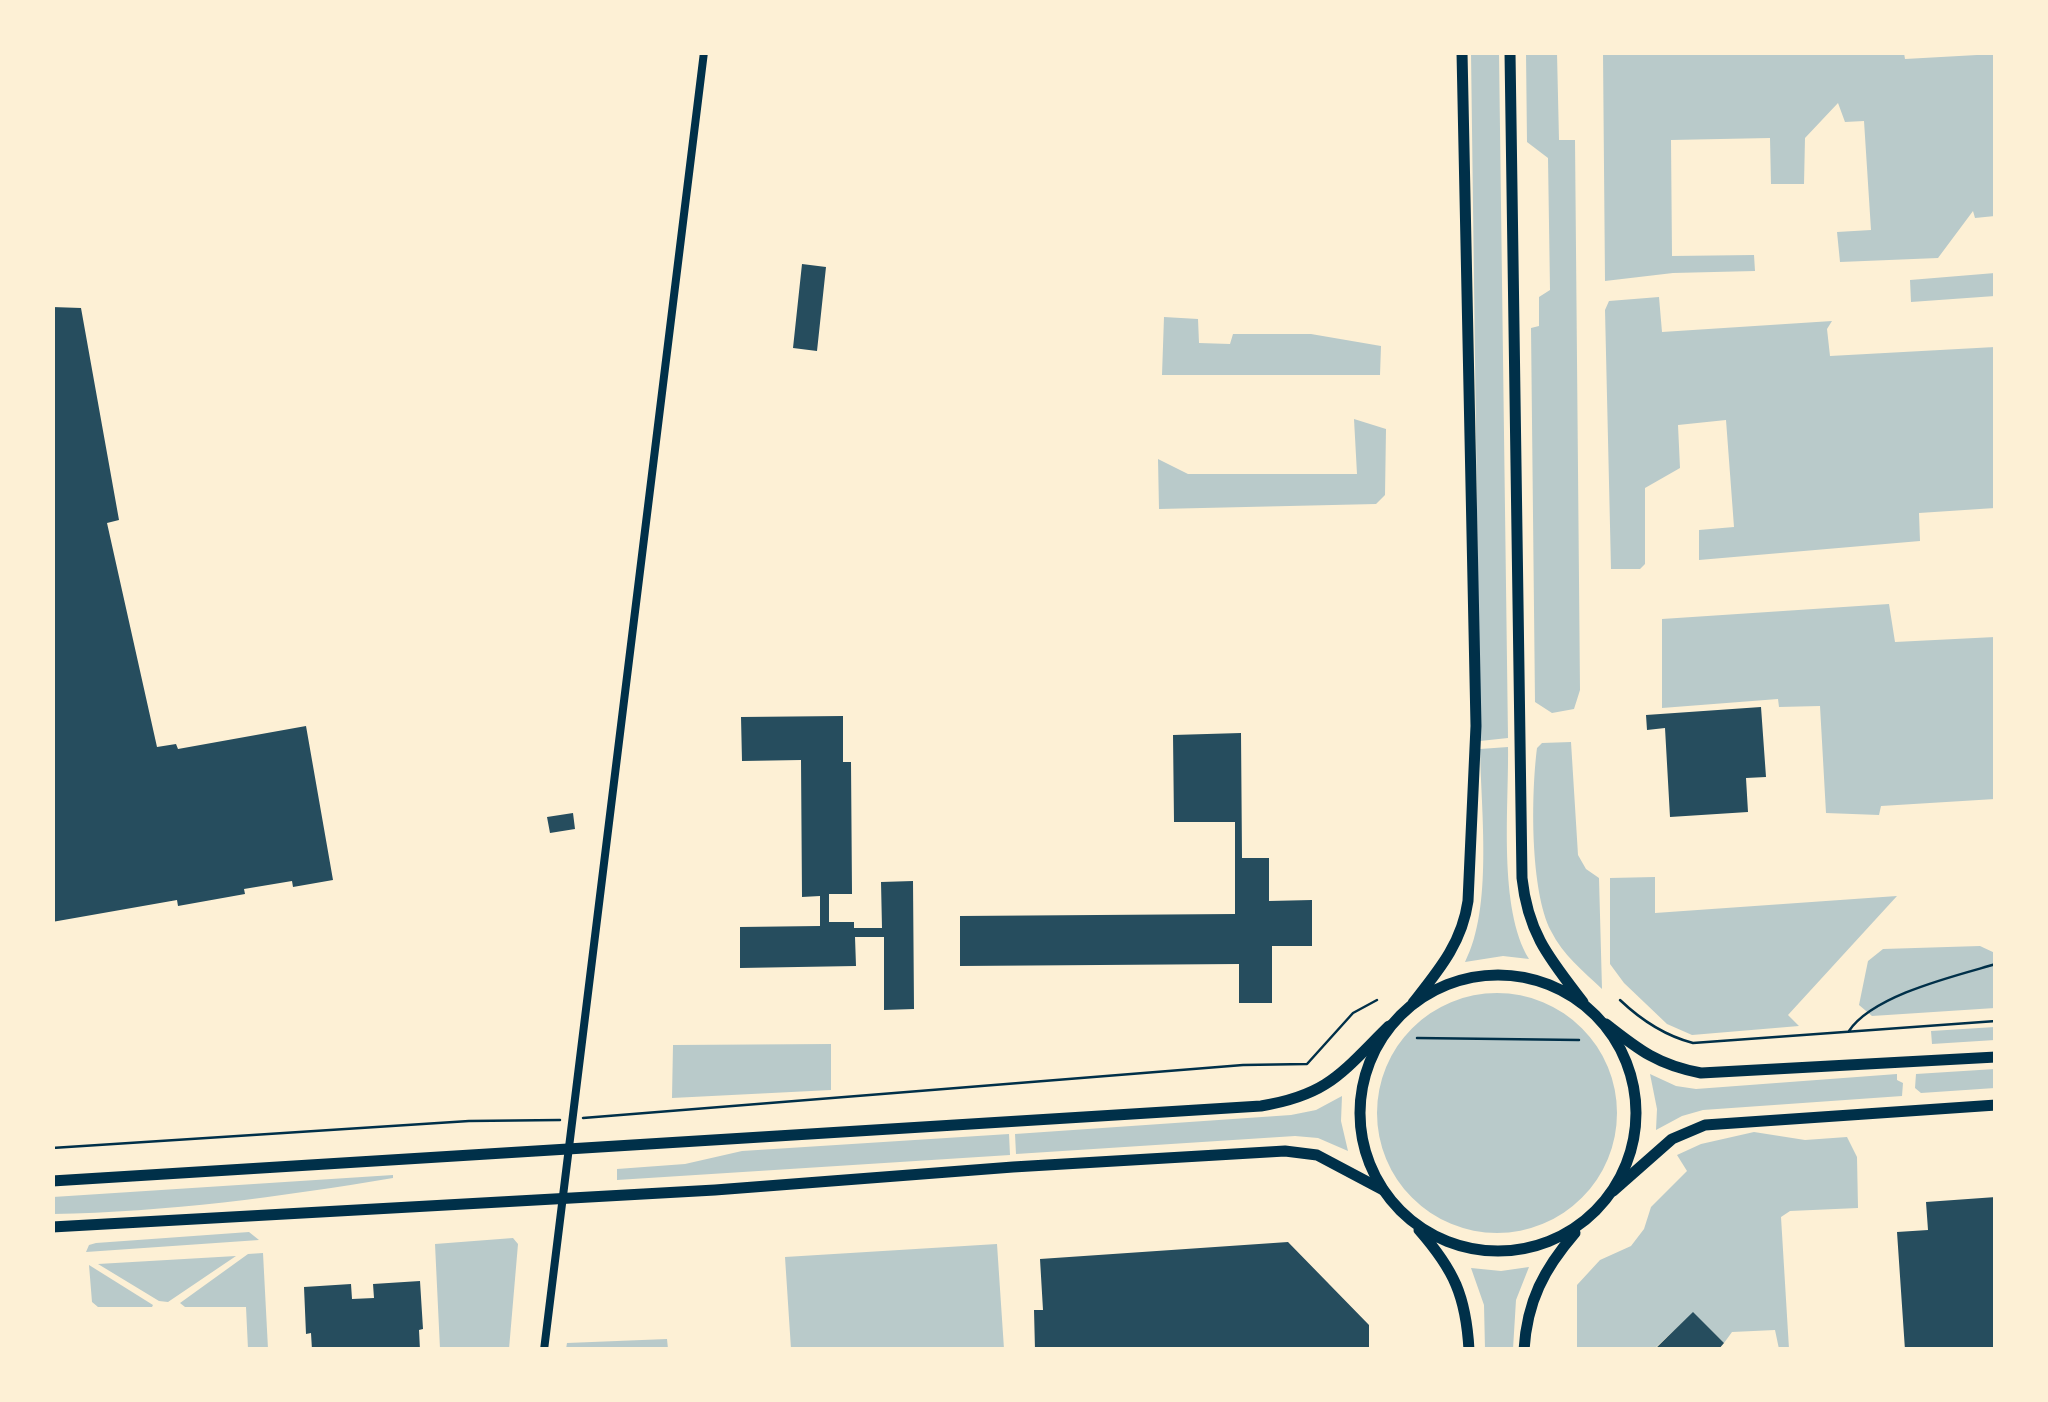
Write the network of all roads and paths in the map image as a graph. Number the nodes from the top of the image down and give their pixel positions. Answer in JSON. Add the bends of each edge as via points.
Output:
{"nodes":[{"id":1,"x":704,"y":52,"type":"edge"},
{"id":2,"x":1462,"y":52,"type":"edge"},
{"id":3,"x":1510,"y":52,"type":"edge"},
{"id":4,"x":1996,"y":964,"type":"edge"},
{"id":5,"x":1377,"y":1000,"type":"dead end"},
{"id":6,"x":1620,"y":1000,"type":"dead end"},
{"id":7,"x":1583,"y":1002,"type":"junction"},
{"id":8,"x":1413,"y":1003,"type":"junction"},
{"id":9,"x":1996,"y":1022,"type":"edge"},
{"id":10,"x":1606,"y":1024,"type":"junction"},
{"id":11,"x":1390,"y":1026,"type":"junction"},
{"id":12,"x":1848,"y":1032,"type":"junction"},
{"id":13,"x":1417,"y":1038,"type":"dead end"},
{"id":14,"x":1579,"y":1040,"type":"dead end"},
{"id":15,"x":1996,"y":1057,"type":"edge"},
{"id":16,"x":1996,"y":1104,"type":"edge"},
{"id":17,"x":570,"y":1120,"type":"junction"},
{"id":18,"x":52,"y":1148,"type":"edge"},
{"id":19,"x":567,"y":1150,"type":"junction"},
{"id":20,"x":52,"y":1180,"type":"edge"},
{"id":21,"x":1383,"y":1190,"type":"junction"},
{"id":22,"x":1613,"y":1190,"type":"junction"},
{"id":23,"x":562,"y":1198,"type":"junction"},
{"id":24,"x":1410,"y":1220,"type":"junction"},
{"id":25,"x":1584,"y":1222,"type":"junction"},
{"id":26,"x":52,"y":1227,"type":"edge"},
{"id":27,"x":544,"y":1350,"type":"edge"},
{"id":28,"x":1469,"y":1350,"type":"edge"},
{"id":29,"x":1524,"y":1350,"type":"edge"}],
"edges":[{"from":1,"to":17,"type":"street"},
{"from":2,"to":8,"type":"main road","via":[[1476,726],[1468,901],[1455,947]]},
{"from":3,"to":7,"type":"main road","via":[[1522,878],[1530,924]]},
{"from":4,"to":12,"type":"path","via":[[1910,990],[1855,1021]]},
{"from":5,"to":17,"type":"path","via":[[1353,1014],[1307,1064]]},
{"from":6,"to":12,"type":"path","via":[[1693,1043]]},
{"from":7,"to":8,"type":"main road","via":[[1557,987],[1507,975],[1444,984]]},
{"from":7,"to":10,"type":"main road"},
{"from":8,"to":11,"type":"main road"},
{"from":9,"to":12,"type":"path"},
{"from":10,"to":15,"type":"main road","via":[[1648,1057],[1701,1074]]},
{"from":10,"to":22,"type":"main road","via":[[1626,1058],[1637,1116],[1630,1155]]},
{"from":11,"to":19,"type":"main road","via":[[1319,1090],[1261,1106]]},
{"from":11,"to":21,"type":"main road","via":[[1372,1056],[1360,1124]]},
{"from":13,"to":14,"type":"path"},
{"from":16,"to":22,"type":"main road","via":[[1705,1125],[1672,1139]]},
{"from":17,"to":18,"type":"path"},
{"from":17,"to":19,"type":"street"},
{"from":19,"to":20,"type":"main road"},
{"from":19,"to":23,"type":"street"},
{"from":21,"to":23,"type":"main road","via":[[1317,1156],[1285,1151]]},
{"from":21,"to":24,"type":"main road"},
{"from":22,"to":25,"type":"main road"},
{"from":23,"to":26,"type":"main road"},
{"from":23,"to":27,"type":"street"},
{"from":24,"to":25,"type":"main road","via":[[1457,1245],[1510,1251]]},
{"from":24,"to":28,"type":"main road","via":[[1458,1283]]},
{"from":25,"to":29,"type":"main road","via":[[1535,1289]]}]}
